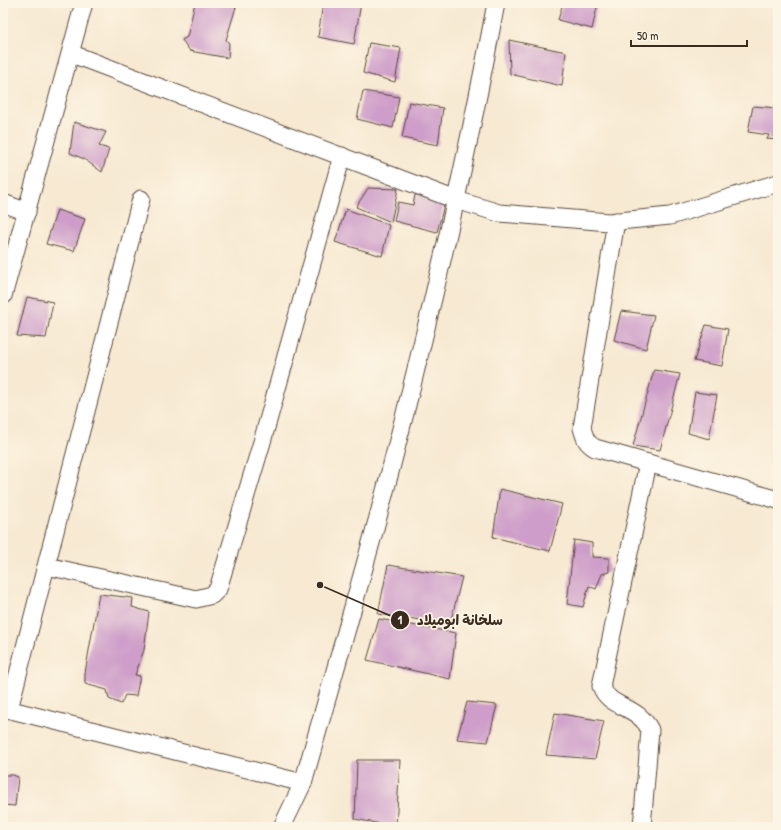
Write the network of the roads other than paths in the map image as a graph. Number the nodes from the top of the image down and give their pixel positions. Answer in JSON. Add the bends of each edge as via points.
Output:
{"nodes":[{"id":1,"x":84,"y":3,"type":"edge"},
{"id":2,"x":496,"y":3,"type":"edge"},
{"id":3,"x":72,"y":54,"type":"junction"},
{"id":4,"x":342,"y":156,"type":"junction"},
{"id":5,"x":778,"y":182,"type":"edge"},
{"id":6,"x":140,"y":199,"type":"dead end"},
{"id":7,"x":456,"y":200,"type":"junction"},
{"id":8,"x":3,"y":204,"type":"edge"},
{"id":9,"x":27,"y":212,"type":"junction"},
{"id":10,"x":616,"y":221,"type":"junction"},
{"id":11,"x":3,"y":296,"type":"edge"},
{"id":12,"x":648,"y":463,"type":"junction"},
{"id":13,"x":778,"y":500,"type":"edge"},
{"id":14,"x":47,"y":566,"type":"junction"},
{"id":15,"x":6,"y":708,"type":"edge"},
{"id":16,"x":303,"y":783,"type":"junction"},
{"id":17,"x":282,"y":827,"type":"edge"},
{"id":18,"x":642,"y":827,"type":"edge"}],
"edges":[{"from":1,"to":3,"type":"street"},
{"from":2,"to":7,"type":"street"},
{"from":3,"to":4,"type":"street"},
{"from":3,"to":9,"type":"street"},
{"from":4,"to":7,"type":"street"},
{"from":4,"to":14,"type":"street","via":[[218,589],[212,595],[196,599]]},
{"from":5,"to":10,"type":"street","via":[[670,216]]},
{"from":6,"to":14,"type":"street"},
{"from":7,"to":10,"type":"street","via":[[499,214]]},
{"from":7,"to":16,"type":"street","via":[[390,473]]},
{"from":8,"to":9,"type":"street"},
{"from":9,"to":11,"type":"street"},
{"from":10,"to":12,"type":"street","via":[[582,428],[588,444],[595,448]]},
{"from":12,"to":13,"type":"street"},
{"from":12,"to":18,"type":"street","via":[[601,686],[609,699],[638,714],[650,730]]},
{"from":14,"to":15,"type":"street"},
{"from":15,"to":16,"type":"street"},
{"from":16,"to":17,"type":"street"}]}
